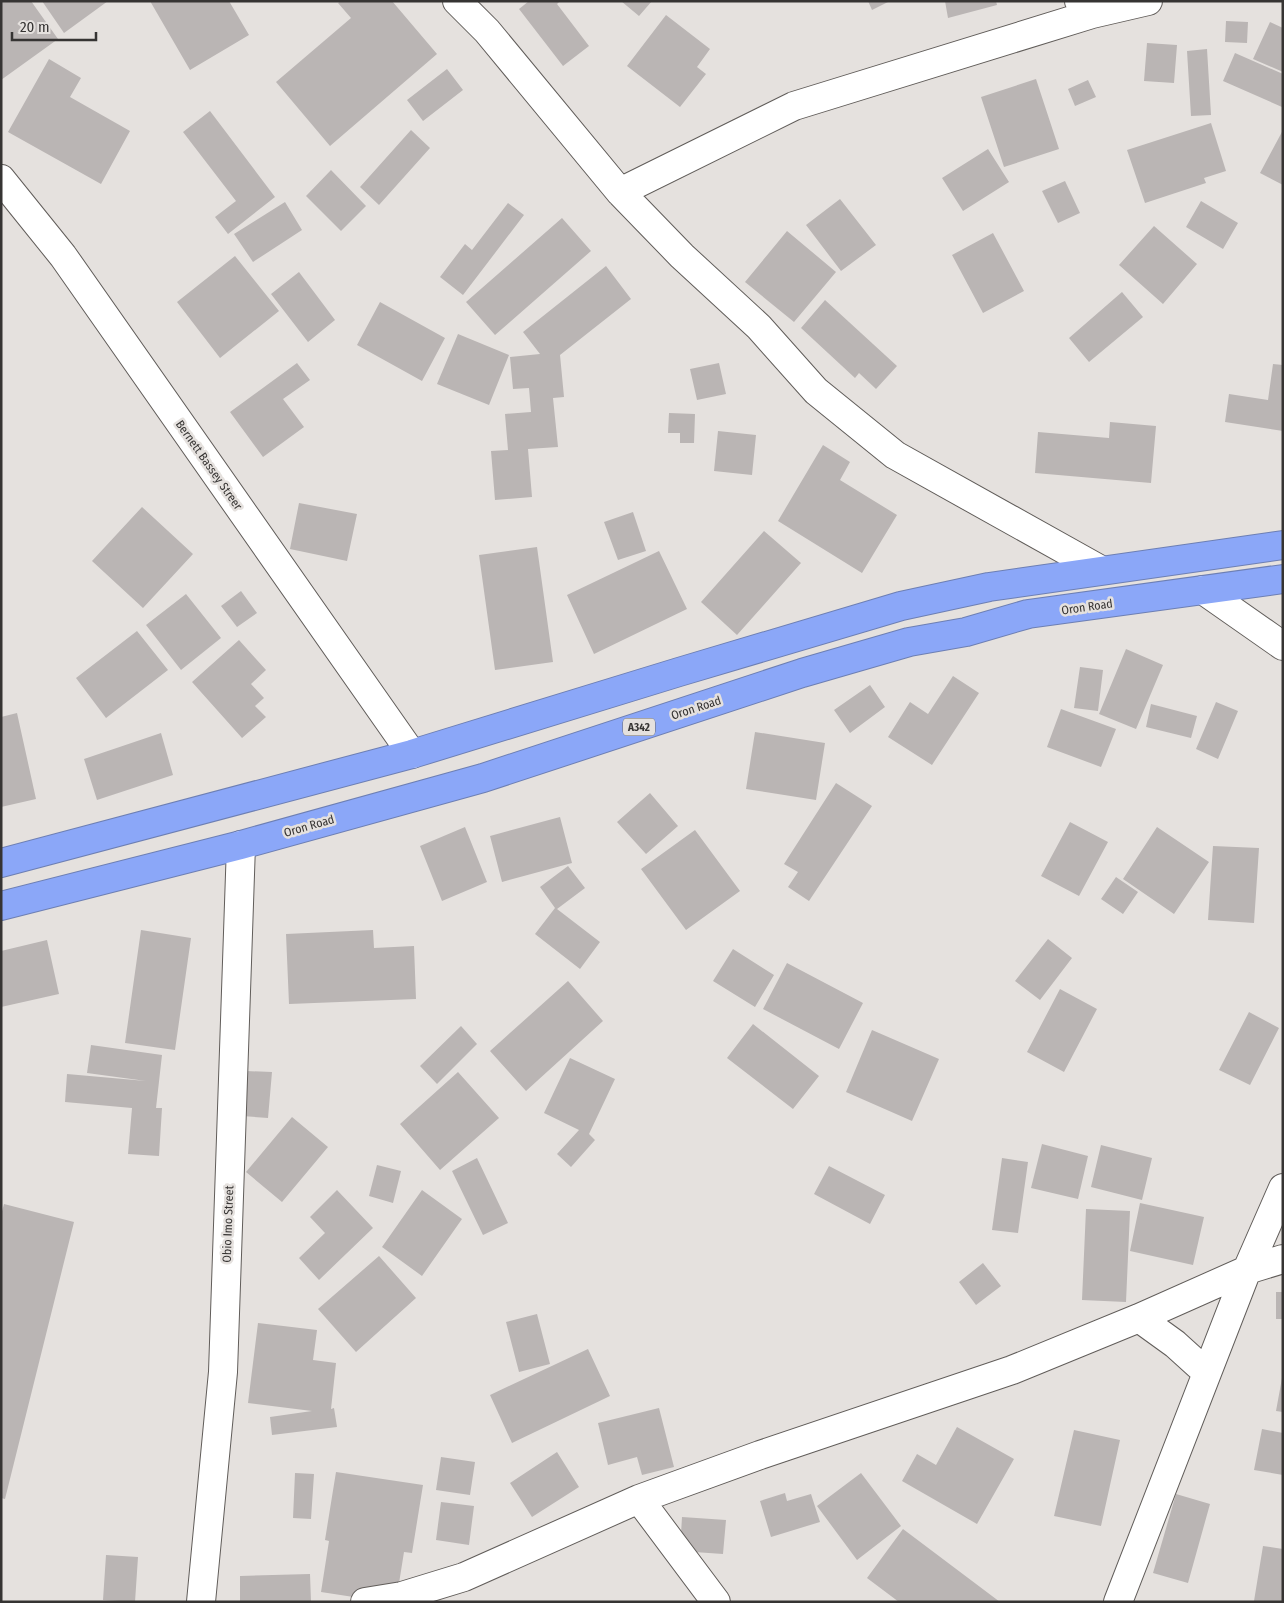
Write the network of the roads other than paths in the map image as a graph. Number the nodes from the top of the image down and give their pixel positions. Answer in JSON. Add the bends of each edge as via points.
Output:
{"nodes":[{"id":1,"x":457,"y":1,"type":"edge"},
{"id":2,"x":1148,"y":1,"type":"edge"},
{"id":3,"x":1085,"y":8,"type":"edge"},
{"id":4,"x":1,"y":179,"type":"edge"},
{"id":5,"x":620,"y":192,"type":"junction"},
{"id":6,"x":1283,"y":545,"type":"edge"},
{"id":7,"x":1102,"y":570,"type":"junction"},
{"id":8,"x":1283,"y":579,"type":"edge"},
{"id":9,"x":1203,"y":590,"type":"junction"},
{"id":10,"x":1283,"y":646,"type":"edge"},
{"id":11,"x":412,"y":754,"type":"junction"},
{"id":12,"x":241,"y":845,"type":"junction"},
{"id":13,"x":1,"y":863,"type":"edge"},
{"id":14,"x":1,"y":906,"type":"edge"},
{"id":15,"x":1283,"y":1188,"type":"edge"},
{"id":16,"x":1283,"y":1259,"type":"edge"},
{"id":17,"x":1247,"y":1270,"type":"junction"},
{"id":18,"x":1139,"y":1318,"type":"junction"},
{"id":19,"x":1207,"y":1373,"type":"junction"},
{"id":20,"x":639,"y":1499,"type":"junction"},
{"id":21,"x":201,"y":1602,"type":"edge"},
{"id":22,"x":365,"y":1602,"type":"edge"},
{"id":23,"x":716,"y":1602,"type":"edge"},
{"id":24,"x":1118,"y":1602,"type":"edge"}],
"edges":[{"from":1,"to":5,"type":"street","via":[[488,31]]},
{"from":2,"to":3,"type":"street"},
{"from":3,"to":5,"type":"street","via":[[794,106]]},
{"from":4,"to":11,"type":"street","name":"Bernett Bassey Streer","via":[[63,256]]},
{"from":5,"to":7,"type":"street","via":[[682,256],[759,327],[816,391],[896,455]]},
{"from":6,"to":7,"type":"highway"},
{"from":7,"to":11,"type":"highway","via":[[989,587],[902,606]]},
{"from":8,"to":9,"type":"highway","name":"Oron Road","number":"A342"},
{"from":9,"to":10,"type":"street"},
{"from":9,"to":12,"type":"highway","name":"Oron Road","number":"A342","via":[[1028,614],[966,632],[909,642],[802,673],[483,778]]},
{"from":11,"to":13,"type":"highway"},
{"from":12,"to":14,"type":"highway","name":"Oron Road","number":"A342"},
{"from":12,"to":21,"type":"street","name":"Obio Imo Street","via":[[222,1372]]},
{"from":15,"to":17,"type":"street"},
{"from":16,"to":17,"type":"street"},
{"from":17,"to":18,"type":"street"},
{"from":17,"to":19,"type":"street"},
{"from":18,"to":19,"type":"street"},
{"from":18,"to":20,"type":"street","via":[[1012,1370]]},
{"from":19,"to":24,"type":"street"},
{"from":20,"to":22,"type":"street","via":[[464,1577],[402,1596]]},
{"from":20,"to":23,"type":"street"}]}
